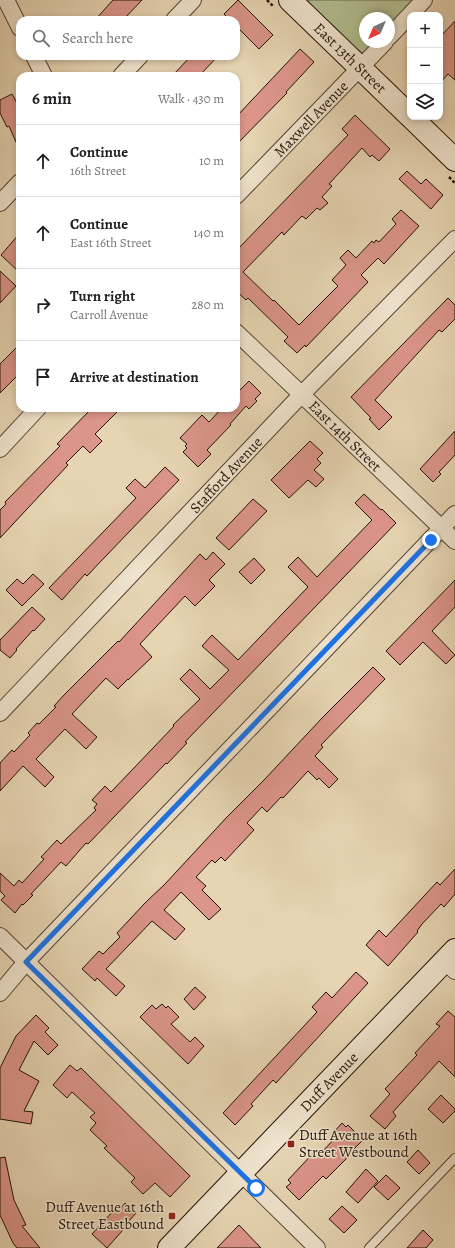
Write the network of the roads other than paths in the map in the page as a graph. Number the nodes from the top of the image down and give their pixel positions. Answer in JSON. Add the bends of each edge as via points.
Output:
{"nodes":[{"id":1,"x":6,"y":0,"type":"edge"},
{"id":2,"x":193,"y":0,"type":"edge"},
{"id":3,"x":290,"y":0,"type":"edge"},
{"id":4,"x":424,"y":0,"type":"edge"},
{"id":5,"x":178,"y":16,"type":"edge"},
{"id":6,"x":16,"y":20,"type":"edge"},
{"id":7,"x":395,"y":31,"type":"edge"},
{"id":8,"x":379,"y":48,"type":"edge"},
{"id":9,"x":36,"y":60,"type":"edge"},
{"id":10,"x":136,"y":60,"type":"edge"},
{"id":11,"x":360,"y":68,"type":"junction"},
{"id":12,"x":42,"y":72,"type":"edge"},
{"id":13,"x":125,"y":72,"type":"edge"},
{"id":14,"x":407,"y":114,"type":"edge"},
{"id":15,"x":413,"y":120,"type":"edge"},
{"id":16,"x":455,"y":160,"type":"edge"},
{"id":17,"x":16,"y":186,"type":"edge"},
{"id":18,"x":240,"y":192,"type":"edge"},
{"id":19,"x":0,"y":203,"type":"edge"},
{"id":20,"x":455,"y":239,"type":"edge"},
{"id":21,"x":240,"y":336,"type":"edge"},
{"id":22,"x":302,"y":394,"type":"junction"},
{"id":23,"x":34,"y":412,"type":"edge"},
{"id":24,"x":0,"y":450,"type":"edge"},
{"id":25,"x":455,"y":514,"type":"edge"},
{"id":26,"x":442,"y":528,"type":"junction"},
{"id":27,"x":455,"y":541,"type":"edge"},
{"id":28,"x":0,"y":713,"type":"edge"},
{"id":29,"x":0,"y":936,"type":"edge"},
{"id":30,"x":452,"y":961,"type":"edge"},
{"id":31,"x":26,"y":962,"type":"junction"},
{"id":32,"x":0,"y":993,"type":"edge"},
{"id":33,"x":455,"y":1158,"type":"edge"},
{"id":34,"x":241,"y":1174,"type":"junction"},
{"id":35,"x":169,"y":1248,"type":"edge"},
{"id":36,"x":317,"y":1248,"type":"edge"},
{"id":37,"x":369,"y":1248,"type":"edge"}],
"edges":[{"from":1,"to":6,"type":"street"},
{"from":2,"to":5,"type":"street"},
{"from":3,"to":11,"type":"main road","name":"East 13th Street"},
{"from":4,"to":7,"type":"street"},
{"from":8,"to":11,"type":"street","name":"Maxwell Avenue"},
{"from":9,"to":12,"type":"street"},
{"from":10,"to":13,"type":"street"},
{"from":11,"to":14,"type":"main road","name":"East 13th Street"},
{"from":11,"to":18,"type":"street","name":"Maxwell Avenue"},
{"from":15,"to":16,"type":"main road","name":"East 13th Street"},
{"from":17,"to":19,"type":"street"},
{"from":20,"to":22,"type":"street","name":"Stafford Avenue"},
{"from":21,"to":22,"type":"street","name":"East 14th Street"},
{"from":22,"to":26,"type":"street","name":"East 14th Street"},
{"from":22,"to":28,"type":"street","name":"Stafford Avenue"},
{"from":23,"to":24,"type":"street"},
{"from":25,"to":26,"type":"street"},
{"from":26,"to":27,"type":"street","name":"East 14th Street"},
{"from":26,"to":31,"type":"street"},
{"from":29,"to":31,"type":"street"},
{"from":30,"to":34,"type":"main road","name":"Duff Avenue"},
{"from":31,"to":32,"type":"street"},
{"from":31,"to":34,"type":"street"},
{"from":33,"to":37,"type":"lane"},
{"from":34,"to":35,"type":"main road","name":"Duff Avenue"},
{"from":34,"to":36,"type":"street"}]}
